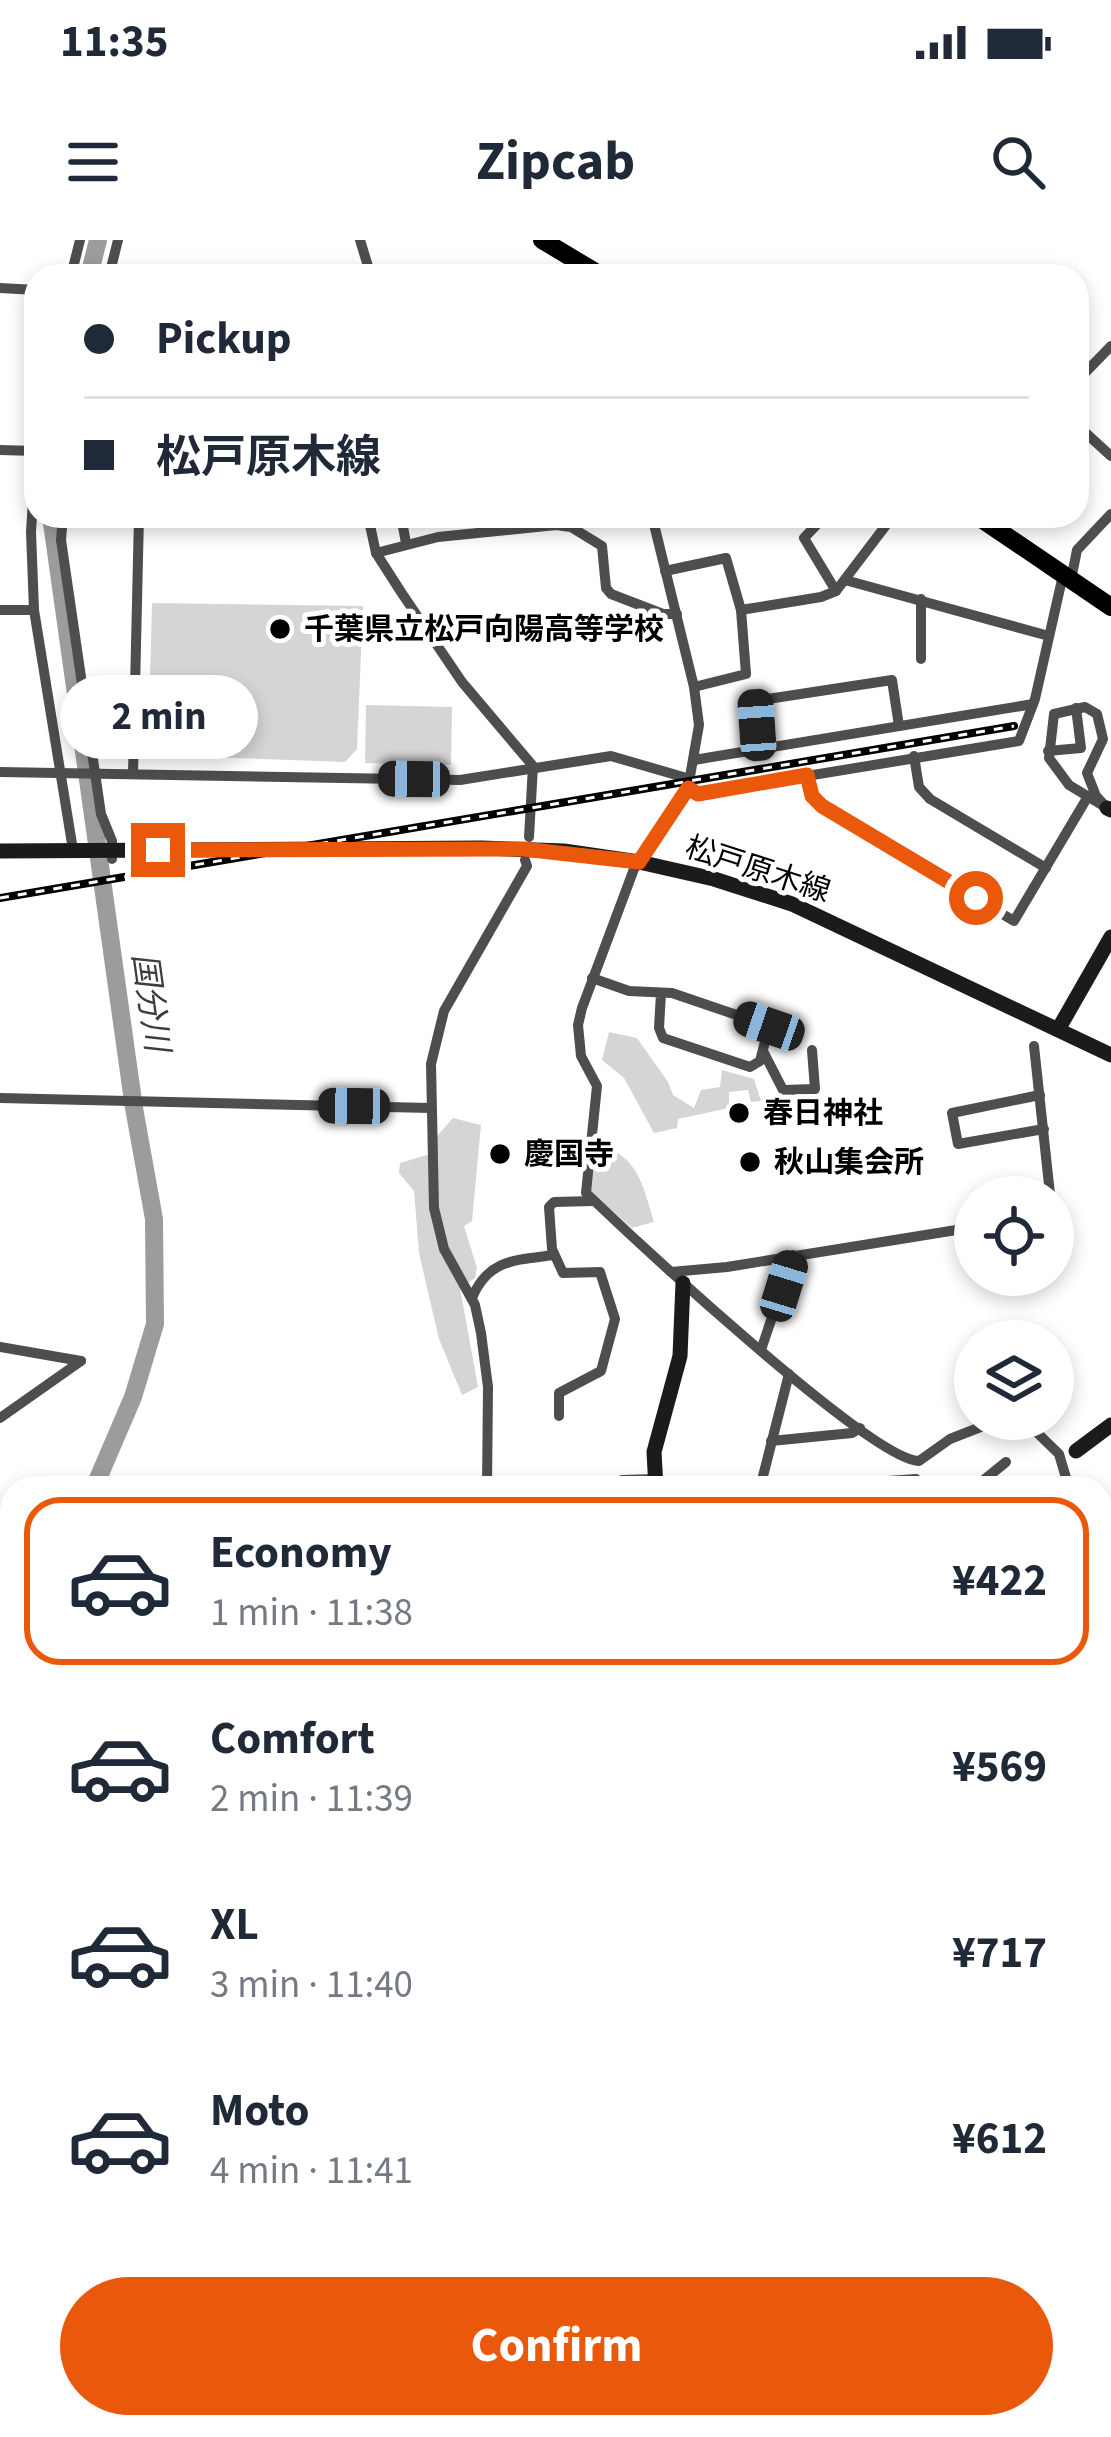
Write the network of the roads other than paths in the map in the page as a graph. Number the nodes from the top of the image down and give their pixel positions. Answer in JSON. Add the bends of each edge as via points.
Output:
{"nodes":[{"id":1,"x":547,"y":241,"type":"edge"},
{"id":2,"x":583,"y":264,"type":"edge"},
{"id":3,"x":1111,"y":346,"type":"edge"},
{"id":4,"x":1089,"y":369,"type":"edge"},
{"id":5,"x":1111,"y":514,"type":"edge"},
{"id":6,"x":31,"y":528,"type":"edge"},
{"id":7,"x":62,"y":528,"type":"edge"},
{"id":8,"x":139,"y":528,"type":"edge"},
{"id":9,"x":371,"y":528,"type":"edge"},
{"id":10,"x":403,"y":528,"type":"edge"},
{"id":11,"x":522,"y":528,"type":"edge"},
{"id":12,"x":574,"y":528,"type":"edge"},
{"id":13,"x":655,"y":528,"type":"edge"},
{"id":14,"x":814,"y":528,"type":"edge"},
{"id":15,"x":882,"y":528,"type":"edge"},
{"id":16,"x":995,"y":528,"type":"edge"},
{"id":17,"x":406,"y":543,"type":"junction"},
{"id":18,"x":376,"y":554,"type":"junction"},
{"id":19,"x":665,"y":572,"type":"junction"},
{"id":20,"x":1067,"y":577,"type":"junction"},
{"id":21,"x":845,"y":580,"type":"junction"},
{"id":22,"x":836,"y":591,"type":"junction"},
{"id":23,"x":921,"y":599,"type":"junction"},
{"id":24,"x":1111,"y":607,"type":"edge"},
{"id":25,"x":0,"y":610,"type":"edge"},
{"id":26,"x":34,"y":610,"type":"junction"},
{"id":27,"x":741,"y":610,"type":"junction"},
{"id":28,"x":677,"y":614,"type":"junction"},
{"id":29,"x":1049,"y":636,"type":"junction"},
{"id":30,"x":921,"y":659,"type":"dead end"},
{"id":31,"x":694,"y":687,"type":"junction"},
{"id":32,"x":1033,"y":704,"type":"junction"},
{"id":33,"x":1076,"y":708,"type":"junction"},
{"id":34,"x":899,"y":726,"type":"junction"},
{"id":35,"x":758,"y":750,"type":"junction"},
{"id":36,"x":1048,"y":751,"type":"junction"},
{"id":37,"x":914,"y":757,"type":"junction"},
{"id":38,"x":694,"y":760,"type":"junction"},
{"id":39,"x":533,"y":766,"type":"junction"},
{"id":40,"x":1087,"y":769,"type":"junction"},
{"id":41,"x":0,"y":772,"type":"edge"},
{"id":42,"x":60,"y":773,"type":"junction"},
{"id":43,"x":96,"y":774,"type":"junction"},
{"id":44,"x":133,"y":774,"type":"junction"},
{"id":45,"x":807,"y":775,"type":"junction"},
{"id":46,"x":1059,"y":775,"type":"junction"},
{"id":47,"x":689,"y":783,"type":"junction"},
{"id":48,"x":1087,"y":798,"type":"junction"},
{"id":49,"x":1109,"y":809,"type":"edge"},
{"id":50,"x":529,"y":837,"type":"dead end"},
{"id":51,"x":0,"y":850,"type":"edge"},
{"id":52,"x":74,"y":850,"type":"junction"},
{"id":53,"x":112,"y":854,"type":"junction"},
{"id":54,"x":526,"y":860,"type":"dead end"},
{"id":55,"x":639,"y":862,"type":"junction"},
{"id":56,"x":1046,"y":868,"type":"junction"},
{"id":57,"x":1111,"y":937,"type":"edge"},
{"id":58,"x":592,"y":978,"type":"junction"},
{"id":59,"x":661,"y":993,"type":"junction"},
{"id":60,"x":1058,"y":1028,"type":"junction"},
{"id":61,"x":1034,"y":1046,"type":"dead end"},
{"id":62,"x":812,"y":1050,"type":"dead end"},
{"id":63,"x":764,"y":1051,"type":"junction"},
{"id":64,"x":1111,"y":1055,"type":"edge"},
{"id":65,"x":1040,"y":1095,"type":"junction"},
{"id":66,"x":0,"y":1098,"type":"edge"},
{"id":67,"x":431,"y":1108,"type":"junction"},
{"id":68,"x":1044,"y":1130,"type":"junction"},
{"id":69,"x":1048,"y":1176,"type":"edge"},
{"id":70,"x":594,"y":1201,"type":"junction"},
{"id":71,"x":954,"y":1230,"type":"edge"},
{"id":72,"x":554,"y":1256,"type":"junction"},
{"id":73,"x":793,"y":1256,"type":"junction"},
{"id":74,"x":677,"y":1277,"type":"junction"},
{"id":75,"x":472,"y":1298,"type":"junction"},
{"id":76,"x":0,"y":1347,"type":"edge"},
{"id":77,"x":761,"y":1350,"type":"junction"},
{"id":78,"x":789,"y":1374,"type":"junction"},
{"id":79,"x":559,"y":1416,"type":"dead end"},
{"id":80,"x":0,"y":1418,"type":"edge"},
{"id":81,"x":1111,"y":1425,"type":"edge"},
{"id":82,"x":860,"y":1428,"type":"junction"},
{"id":83,"x":954,"y":1437,"type":"edge"},
{"id":84,"x":1049,"y":1440,"type":"edge"},
{"id":85,"x":771,"y":1441,"type":"junction"},
{"id":86,"x":1071,"y":1458,"type":"junction"},
{"id":87,"x":919,"y":1461,"type":"junction"},
{"id":88,"x":1006,"y":1462,"type":"dead end"},
{"id":89,"x":488,"y":1476,"type":"edge"},
{"id":90,"x":655,"y":1476,"type":"edge"},
{"id":91,"x":763,"y":1476,"type":"edge"},
{"id":92,"x":916,"y":1476,"type":"edge"},
{"id":93,"x":989,"y":1476,"type":"edge"},
{"id":94,"x":1070,"y":1476,"type":"edge"}],
"edges":[{"from":1,"to":2,"type":"highway"},
{"from":3,"to":4,"type":"street"},
{"from":5,"to":20,"type":"street","via":[[1077,550]]},
{"from":6,"to":26,"type":"street"},
{"from":7,"to":43,"type":"street"},
{"from":8,"to":44,"type":"street"},
{"from":9,"to":18,"type":"street"},
{"from":10,"to":17,"type":"street"},
{"from":11,"to":17,"type":"street"},
{"from":12,"to":28,"type":"street","via":[[602,545],[611,594]]},
{"from":13,"to":19,"type":"street"},
{"from":14,"to":22,"type":"street","via":[[804,538]]},
{"from":15,"to":21,"type":"street"},
{"from":16,"to":20,"type":"highway"},
{"from":17,"to":18,"type":"street"},
{"from":18,"to":39,"type":"street","via":[[462,682]]},
{"from":19,"to":27,"type":"street","via":[[725,558]]},
{"from":19,"to":28,"type":"street"},
{"from":20,"to":24,"type":"highway"},
{"from":20,"to":29,"type":"street"},
{"from":21,"to":22,"type":"street"},
{"from":21,"to":23,"type":"street"},
{"from":22,"to":27,"type":"street"},
{"from":23,"to":29,"type":"street"},
{"from":23,"to":30,"type":"street"},
{"from":25,"to":26,"type":"street"},
{"from":26,"to":42,"type":"street"},
{"from":27,"to":31,"type":"street","via":[[746,674]]},
{"from":28,"to":31,"type":"street"},
{"from":29,"to":32,"type":"street"},
{"from":31,"to":38,"type":"street"},
{"from":32,"to":34,"type":"street"},
{"from":32,"to":37,"type":"street","via":[[1019,741]]},
{"from":33,"to":36,"type":"street","via":[[1054,715]]},
{"from":33,"to":36,"type":"street","via":[[1082,748]]},
{"from":33,"to":40,"type":"street","via":[[1094,710],[1103,734]]},
{"from":34,"to":35,"type":"street"},
{"from":34,"to":35,"type":"street","via":[[892,680],[755,701]]},
{"from":35,"to":38,"type":"street"},
{"from":36,"to":46,"type":"street"},
{"from":37,"to":45,"type":"street"},
{"from":37,"to":56,"type":"street","via":[[919,787],[930,799]]},
{"from":38,"to":47,"type":"street"},
{"from":39,"to":44,"type":"street","via":[[460,780]]},
{"from":39,"to":47,"type":"street","via":[[611,756]]},
{"from":39,"to":50,"type":"street"},
{"from":40,"to":46,"type":"street"},
{"from":40,"to":49,"type":"street"},
{"from":41,"to":42,"type":"street"},
{"from":42,"to":43,"type":"street"},
{"from":42,"to":52,"type":"street"},
{"from":43,"to":44,"type":"street"},
{"from":43,"to":53,"type":"street"},
{"from":45,"to":47,"type":"street","via":[[698,794]]},
{"from":45,"to":56,"type":"street","via":[[822,806],[1014,921]]},
{"from":46,"to":48,"type":"street"},
{"from":47,"to":55,"type":"street"},
{"from":48,"to":49,"type":"street"},
{"from":48,"to":56,"type":"street"},
{"from":51,"to":52,"type":"main road","name":"松戸原木線"},
{"from":52,"to":53,"type":"main road","name":"松戸原木線"},
{"from":53,"to":55,"type":"main road","name":"松戸原木線","via":[[502,848]]},
{"from":54,"to":67,"type":"street","via":[[441,1018]]},
{"from":55,"to":58,"type":"street"},
{"from":55,"to":60,"type":"main road","name":"松戸原木線","via":[[792,904]]},
{"from":57,"to":60,"type":"main road"},
{"from":58,"to":59,"type":"street"},
{"from":58,"to":70,"type":"street","via":[[578,1034],[580,1057],[597,1086],[586,1178]]},
{"from":59,"to":63,"type":"street","via":[[769,1026]]},
{"from":59,"to":63,"type":"street","via":[[663,1038],[750,1066]]},
{"from":60,"to":64,"type":"main road","name":"松戸原木線"},
{"from":61,"to":65,"type":"street"},
{"from":62,"to":63,"type":"street","via":[[815,1089],[783,1090]]},
{"from":65,"to":68,"type":"street"},
{"from":65,"to":68,"type":"street","via":[[952,1113],[958,1144]]},
{"from":66,"to":67,"type":"street"},
{"from":67,"to":75,"type":"street","via":[[437,1231]]},
{"from":68,"to":69,"type":"street"},
{"from":70,"to":72,"type":"street","via":[[549,1207]]},
{"from":70,"to":74,"type":"street"},
{"from":71,"to":73,"type":"street"},
{"from":72,"to":75,"type":"street","via":[[496,1265]]},
{"from":72,"to":79,"type":"street","via":[[566,1275],[599,1272],[615,1319],[601,1371],[559,1394]]},
{"from":73,"to":74,"type":"street"},
{"from":73,"to":77,"type":"street"},
{"from":74,"to":77,"type":"street"},
{"from":74,"to":90,"type":"main road","via":[[680,1356]]},
{"from":75,"to":89,"type":"street","via":[[488,1388]]},
{"from":76,"to":80,"type":"street","via":[[81,1360]]},
{"from":77,"to":78,"type":"street"},
{"from":78,"to":82,"type":"street"},
{"from":78,"to":85,"type":"street"},
{"from":81,"to":86,"type":"main road"},
{"from":82,"to":85,"type":"street"},
{"from":82,"to":87,"type":"street","via":[[895,1455]]},
{"from":83,"to":87,"type":"street"},
{"from":84,"to":86,"type":"street"},
{"from":85,"to":91,"type":"street"},
{"from":86,"to":94,"type":"street"},
{"from":87,"to":92,"type":"street"},
{"from":88,"to":93,"type":"street"}]}
